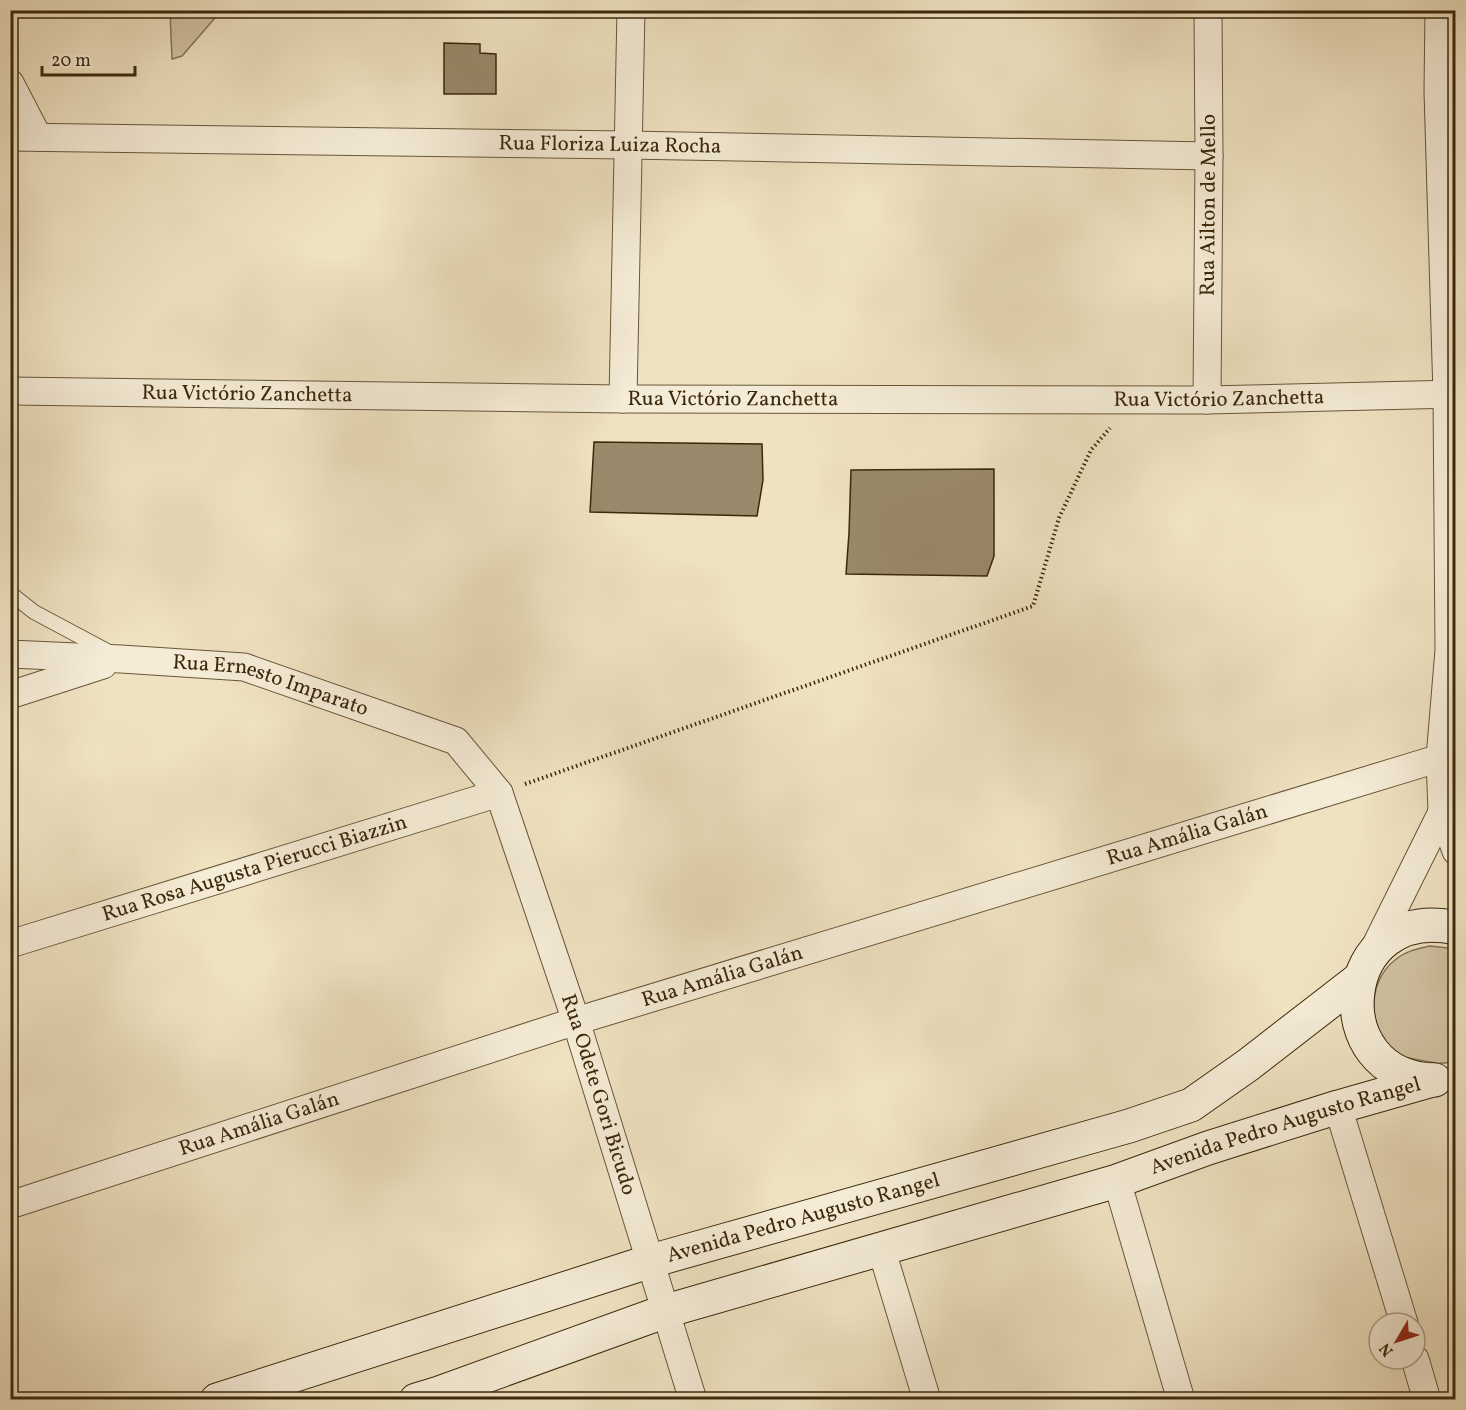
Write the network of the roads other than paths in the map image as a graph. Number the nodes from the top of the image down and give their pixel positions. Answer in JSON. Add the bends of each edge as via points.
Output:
{"nodes":[{"id":1,"x":631,"y":10,"type":"edge"},
{"id":2,"x":1208,"y":10,"type":"edge"},
{"id":3,"x":1439,"y":10,"type":"edge"},
{"id":4,"x":10,"y":83,"type":"edge"},
{"id":5,"x":10,"y":136,"type":"edge"},
{"id":6,"x":38,"y":137,"type":"junction"},
{"id":7,"x":627,"y":145,"type":"junction"},
{"id":8,"x":1209,"y":156,"type":"junction"},
{"id":9,"x":10,"y":391,"type":"edge"},
{"id":10,"x":1451,"y":394,"type":"edge"},
{"id":11,"x":623,"y":399,"type":"junction"},
{"id":12,"x":1207,"y":400,"type":"junction"},
{"id":13,"x":10,"y":593,"type":"edge"},
{"id":14,"x":1452,"y":650,"type":"edge"},
{"id":15,"x":10,"y":654,"type":"edge"},
{"id":16,"x":121,"y":659,"type":"junction"},
{"id":17,"x":10,"y":695,"type":"edge"},
{"id":18,"x":1440,"y":758,"type":"junction"},
{"id":19,"x":499,"y":793,"type":"junction"},
{"id":20,"x":1442,"y":812,"type":"junction"},
{"id":21,"x":1455,"y":851,"type":"edge"},
{"id":22,"x":1455,"y":928,"type":"edge"},
{"id":23,"x":10,"y":944,"type":"edge"},
{"id":24,"x":1365,"y":968,"type":"junction"},
{"id":25,"x":576,"y":1021,"type":"junction"},
{"id":26,"x":1444,"y":1079,"type":"edge"},
{"id":27,"x":1338,"y":1107,"type":"junction"},
{"id":28,"x":1117,"y":1182,"type":"junction"},
{"id":29,"x":10,"y":1205,"type":"edge"},
{"id":30,"x":881,"y":1248,"type":"junction"},
{"id":31,"x":651,"y":1261,"type":"junction"},
{"id":32,"x":666,"y":1311,"type":"junction"},
{"id":33,"x":1400,"y":1311,"type":"edge"},
{"id":34,"x":1419,"y":1371,"type":"edge"},
{"id":35,"x":432,"y":1397,"type":"edge"},
{"id":36,"x":217,"y":1400,"type":"edge"},
{"id":37,"x":693,"y":1400,"type":"edge"},
{"id":38,"x":927,"y":1400,"type":"edge"},
{"id":39,"x":1181,"y":1400,"type":"edge"},
{"id":40,"x":1427,"y":1400,"type":"edge"}],
"edges":[{"from":1,"to":7,"type":"street"},
{"from":2,"to":8,"type":"street","name":"Rua Ailton de Mello"},
{"from":3,"to":10,"type":"street","via":[[1438,91]]},
{"from":4,"to":6,"type":"street"},
{"from":5,"to":6,"type":"street","name":"Rua Floriza Luiza Rocha"},
{"from":6,"to":7,"type":"street","name":"Rua Floriza Luiza Rocha"},
{"from":7,"to":8,"type":"street","name":"Rua Floriza Luiza Rocha"},
{"from":7,"to":11,"type":"street"},
{"from":8,"to":12,"type":"street","name":"Rua Ailton de Mello"},
{"from":9,"to":11,"type":"street","name":"Rua Victório Zanchetta"},
{"from":10,"to":12,"type":"street","name":"Rua Victório Zanchetta"},
{"from":10,"to":14,"type":"street"},
{"from":11,"to":12,"type":"street","name":"Rua Victório Zanchetta"},
{"from":13,"to":16,"type":"lane","via":[[34,612]]},
{"from":14,"to":18,"type":"street"},
{"from":15,"to":16,"type":"street","name":"Rua Ernesto Imparato"},
{"from":16,"to":17,"type":"street"},
{"from":16,"to":19,"type":"street","name":"Rua Ernesto Imparato","via":[[244,667],[456,741]]},
{"from":18,"to":20,"type":"street"},
{"from":18,"to":25,"type":"street","name":"Rua Amália Galán"},
{"from":19,"to":23,"type":"street","name":"Rua Rosa Augusta Pierucci Biazzin"},
{"from":19,"to":25,"type":"street","name":"Rua Odete Gori Bicudo"},
{"from":20,"to":21,"type":"street"},
{"from":20,"to":24,"type":"street"},
{"from":22,"to":24,"type":"street","name":"Avenida Pedro Augusto Rangel","via":[[1437,924],[1411,927],[1389,938]]},
{"from":24,"to":26,"type":"street","via":[[1356,1003],[1360,1027],[1371,1048],[1402,1073]]},
{"from":24,"to":31,"type":"street","name":"Avenida Pedro Augusto Rangel","via":[[1248,1065],[1191,1105]]},
{"from":25,"to":29,"type":"street","name":"Rua Amália Galán"},
{"from":25,"to":31,"type":"street","name":"Rua Odete Gori Bicudo"},
{"from":26,"to":27,"type":"street","name":"Avenida Pedro Augusto Rangel"},
{"from":27,"to":28,"type":"street","name":"Avenida Pedro Augusto Rangel"},
{"from":27,"to":33,"type":"street"},
{"from":28,"to":30,"type":"street","name":"Avenida Pedro Augusto Rangel"},
{"from":28,"to":39,"type":"street"},
{"from":30,"to":32,"type":"street","name":"Avenida Pedro Augusto Rangel"},
{"from":30,"to":38,"type":"street"},
{"from":31,"to":32,"type":"street","name":"Rua Odete Gori Bicudo"},
{"from":31,"to":36,"type":"street","name":"Avenida Pedro Augusto Rangel"},
{"from":32,"to":35,"type":"street","name":"Avenida Pedro Augusto Rangel"},
{"from":32,"to":37,"type":"street","name":"Rua Odete Gori Bicudo"},
{"from":34,"to":40,"type":"street"}]}
